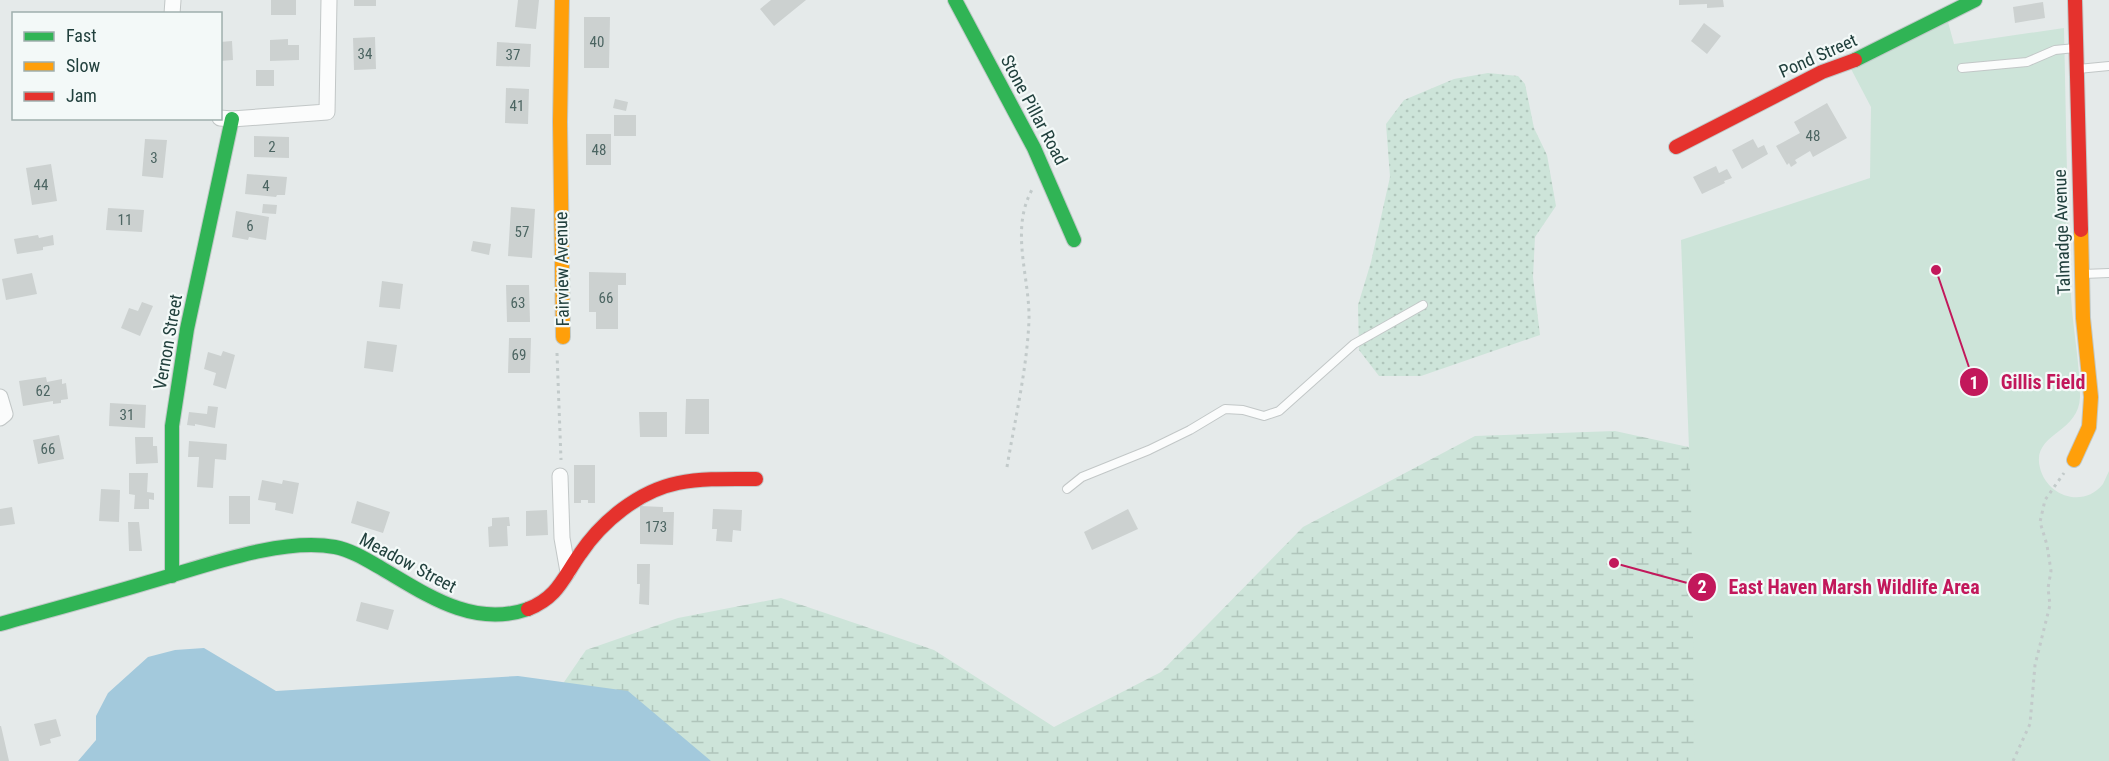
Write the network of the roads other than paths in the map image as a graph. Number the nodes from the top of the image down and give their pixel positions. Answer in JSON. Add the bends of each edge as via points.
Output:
{"nodes":[{"id":1,"x":329,"y":0,"type":"edge"},
{"id":2,"x":562,"y":0,"type":"edge"},
{"id":3,"x":954,"y":0,"type":"edge"},
{"id":4,"x":1975,"y":0,"type":"edge"},
{"id":5,"x":2075,"y":0,"type":"edge"},
{"id":6,"x":2076,"y":48,"type":"junction"},
{"id":7,"x":2109,"y":66,"type":"edge"},
{"id":8,"x":1962,"y":68,"type":"dead end"},
{"id":9,"x":2077,"y":69,"type":"junction"},
{"id":10,"x":226,"y":118,"type":"edge"},
{"id":11,"x":1676,"y":147,"type":"dead end"},
{"id":12,"x":1074,"y":240,"type":"dead end"},
{"id":13,"x":2109,"y":273,"type":"edge"},
{"id":14,"x":2082,"y":274,"type":"junction"},
{"id":15,"x":1423,"y":305,"type":"dead end"},
{"id":16,"x":563,"y":337,"type":"road end"},
{"id":17,"x":0,"y":397,"type":"edge"},
{"id":18,"x":0,"y":418,"type":"edge"},
{"id":19,"x":2074,"y":460,"type":"road end"},
{"id":20,"x":560,"y":476,"type":"road end"},
{"id":21,"x":756,"y":479,"type":"dead end"},
{"id":22,"x":1067,"y":489,"type":"dead end"},
{"id":23,"x":568,"y":572,"type":"junction"},
{"id":24,"x":172,"y":576,"type":"junction"},
{"id":25,"x":0,"y":624,"type":"edge"}],
"edges":[{"from":1,"to":10,"type":"street","via":[[327,112]]},
{"from":2,"to":16,"type":"street","name":"Fairview Avenue"},
{"from":3,"to":12,"type":"street","name":"Stone Pillar Road","via":[[1029,136]]},
{"from":4,"to":11,"type":"street","name":"Pond Street"},
{"from":5,"to":6,"type":"street","name":"Talmadge Avenue"},
{"from":6,"to":8,"type":"lane","via":[[2055,50],[2027,62]]},
{"from":6,"to":9,"type":"street","name":"Talmadge Avenue"},
{"from":7,"to":9,"type":"lane"},
{"from":9,"to":14,"type":"street","name":"Talmadge Avenue"},
{"from":10,"to":24,"type":"street","name":"Vernon Street","via":[[172,426]]},
{"from":13,"to":14,"type":"lane"},
{"from":14,"to":19,"type":"street","name":"Talmadge Avenue","via":[[2091,397],[2089,427]]},
{"from":15,"to":22,"type":"lane","via":[[1354,344],[1279,411],[1264,416],[1225,409],[1149,450],[1082,477]]},
{"from":17,"to":18,"type":"street","via":[[4,414]]},
{"from":20,"to":23,"type":"street","via":[[562,538]]},
{"from":21,"to":23,"type":"street","name":"Meadow Street","via":[[677,483],[655,490],[628,504],[606,522]]},
{"from":23,"to":24,"type":"street","name":"Meadow Street","via":[[553,594],[525,611],[485,616],[462,612],[358,555],[317,545],[267,552]]},
{"from":24,"to":25,"type":"street","name":"Meadow Street"}]}
